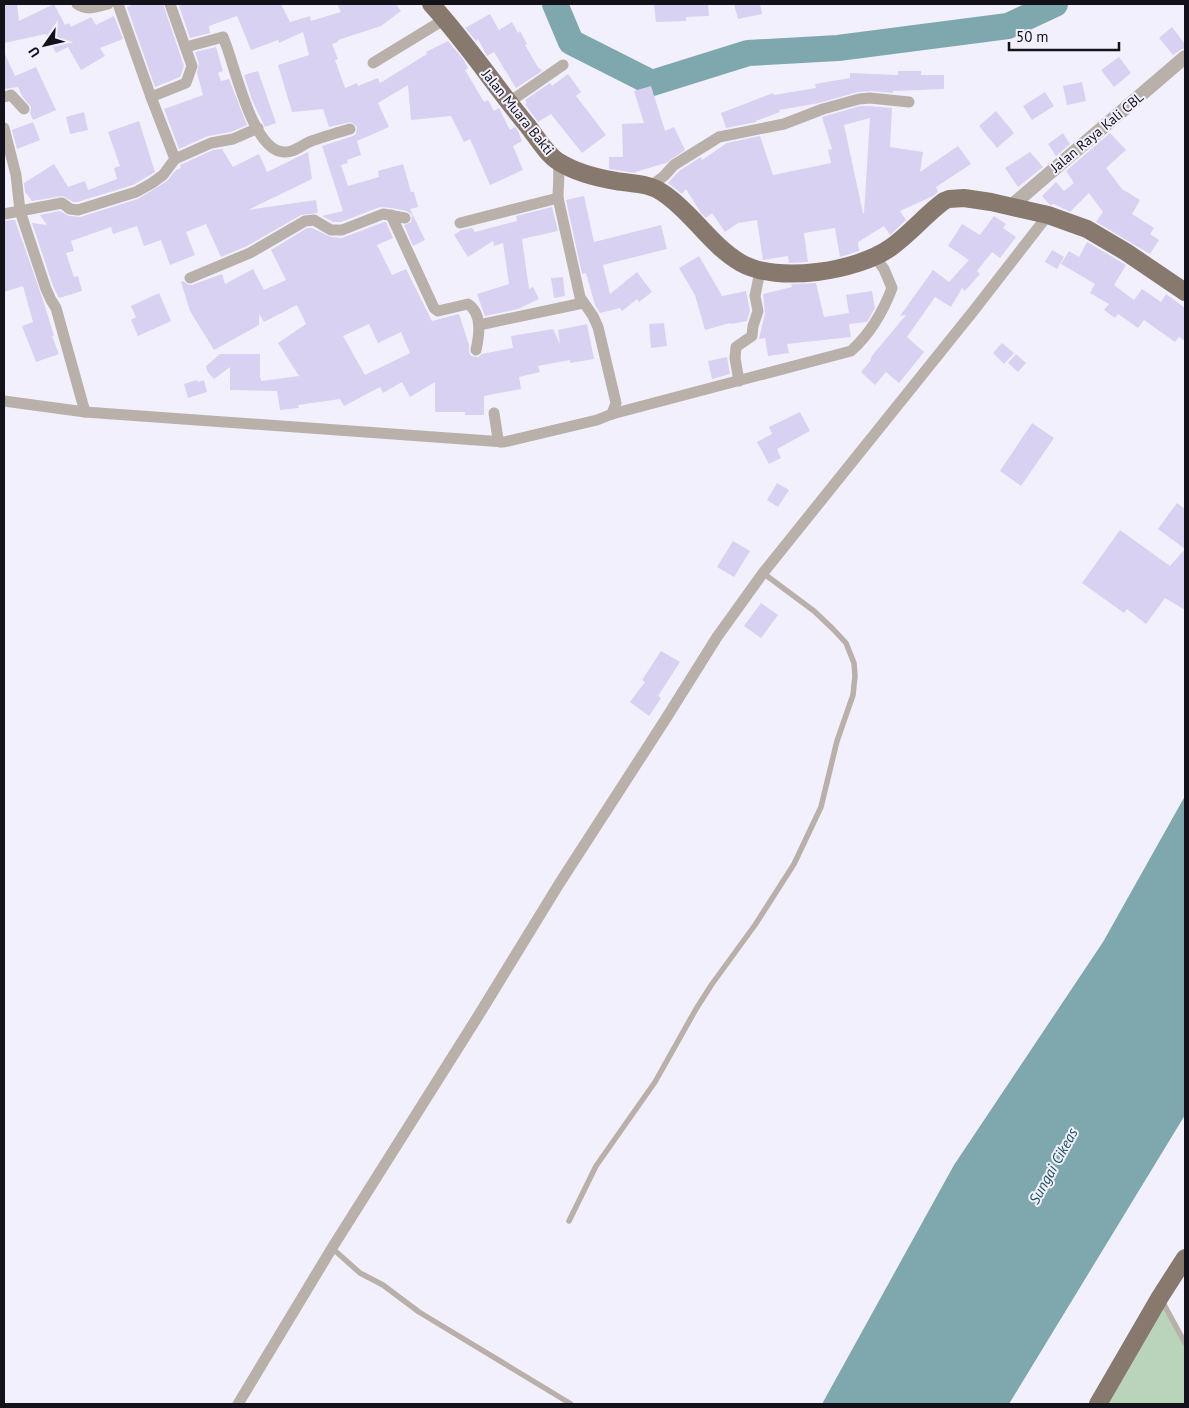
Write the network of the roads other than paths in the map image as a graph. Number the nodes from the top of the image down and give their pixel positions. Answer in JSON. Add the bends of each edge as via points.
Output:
{"nodes":[{"id":1,"x":77,"y":4,"type":"edge"},
{"id":2,"x":108,"y":4,"type":"edge"},
{"id":3,"x":118,"y":4,"type":"edge"},
{"id":4,"x":170,"y":4,"type":"edge"},
{"id":5,"x":431,"y":4,"type":"edge"},
{"id":6,"x":445,"y":19,"type":"junction"},
{"id":7,"x":186,"y":48,"type":"junction"},
{"id":8,"x":1185,"y":57,"type":"edge"},
{"id":9,"x":373,"y":62,"type":"dead end"},
{"id":10,"x":563,"y":65,"type":"dead end"},
{"id":11,"x":4,"y":97,"type":"edge"},
{"id":12,"x":151,"y":97,"type":"junction"},
{"id":13,"x":909,"y":102,"type":"dead end"},
{"id":14,"x":508,"y":103,"type":"junction"},
{"id":15,"x":24,"y":109,"type":"dead end"},
{"id":16,"x":4,"y":128,"type":"edge"},
{"id":17,"x":258,"y":128,"type":"junction"},
{"id":18,"x":350,"y":129,"type":"dead end"},
{"id":19,"x":175,"y":158,"type":"junction"},
{"id":20,"x":558,"y":161,"type":"junction"},
{"id":21,"x":651,"y":186,"type":"junction"},
{"id":22,"x":558,"y":198,"type":"junction"},
{"id":23,"x":1010,"y":207,"type":"junction"},
{"id":24,"x":20,"y":211,"type":"junction"},
{"id":25,"x":4,"y":214,"type":"edge"},
{"id":26,"x":391,"y":215,"type":"junction"},
{"id":27,"x":1048,"y":215,"type":"junction"},
{"id":28,"x":405,"y":218,"type":"dead end"},
{"id":29,"x":460,"y":223,"type":"dead end"},
{"id":30,"x":875,"y":257,"type":"junction"},
{"id":31,"x":760,"y":271,"type":"junction"},
{"id":32,"x":190,"y":278,"type":"dead end"},
{"id":33,"x":1185,"y":292,"type":"edge"},
{"id":34,"x":584,"y":303,"type":"junction"},
{"id":35,"x":479,"y":325,"type":"junction"},
{"id":36,"x":476,"y":350,"type":"dead end"},
{"id":37,"x":739,"y":381,"type":"junction"},
{"id":38,"x":4,"y":401,"type":"edge"},
{"id":39,"x":85,"y":412,"type":"junction"},
{"id":40,"x":494,"y":413,"type":"dead end"},
{"id":41,"x":612,"y":414,"type":"junction"},
{"id":42,"x":500,"y":442,"type":"junction"},
{"id":43,"x":763,"y":573,"type":"junction"},
{"id":44,"x":569,"y":1221,"type":"dead end"},
{"id":45,"x":332,"y":1248,"type":"junction"},
{"id":46,"x":1185,"y":1258,"type":"edge"},
{"id":47,"x":1160,"y":1297,"type":"junction"},
{"id":48,"x":1185,"y":1343,"type":"edge"},
{"id":49,"x":238,"y":1404,"type":"edge"},
{"id":50,"x":571,"y":1404,"type":"edge"},
{"id":51,"x":1098,"y":1404,"type":"edge"}],
"edges":[{"from":1,"to":2,"type":"street","via":[[90,8]]},
{"from":3,"to":12,"type":"street"},
{"from":4,"to":7,"type":"street"},
{"from":5,"to":6,"type":"main road","name":"Jalan Muara Bakti"},
{"from":6,"to":9,"type":"street"},
{"from":6,"to":14,"type":"main road","name":"Jalan Muara Bakti"},
{"from":7,"to":12,"type":"street","via":[[192,66],[186,83]]},
{"from":7,"to":17,"type":"street","via":[[223,36],[240,92]]},
{"from":8,"to":23,"type":"street","name":"Jalan Raya Kali CBL"},
{"from":10,"to":14,"type":"street"},
{"from":11,"to":15,"type":"street","via":[[11,94]]},
{"from":12,"to":19,"type":"street"},
{"from":13,"to":21,"type":"street","via":[[859,99],[779,125],[719,137],[674,165]]},
{"from":14,"to":20,"type":"main road","name":"Jalan Muara Bakti"},
{"from":16,"to":24,"type":"street","via":[[16,175]]},
{"from":17,"to":18,"type":"street","via":[[277,151],[286,153]]},
{"from":17,"to":19,"type":"street"},
{"from":19,"to":24,"type":"street","via":[[152,183],[126,196],[78,210],[62,203]]},
{"from":20,"to":21,"type":"main road","name":"Jalan Muara Bakti","via":[[614,181]]},
{"from":20,"to":22,"type":"street"},
{"from":21,"to":31,"type":"main road","name":"Jalan Muara Bakti","via":[[679,206],[719,246],[742,263]]},
{"from":22,"to":29,"type":"street"},
{"from":22,"to":34,"type":"street"},
{"from":23,"to":27,"type":"main road","name":"Jalan Muara Bakti"},
{"from":23,"to":30,"type":"main road","name":"Jalan Muara Bakti","via":[[964,198],[949,199]]},
{"from":24,"to":25,"type":"street"},
{"from":24,"to":39,"type":"street","via":[[46,289],[56,308]]},
{"from":26,"to":28,"type":"street"},
{"from":26,"to":32,"type":"street","via":[[374,216],[342,230],[331,230],[314,220],[305,222],[244,256]]},
{"from":26,"to":35,"type":"street","via":[[434,308],[442,311],[468,304]]},
{"from":27,"to":33,"type":"main road","name":"Jalan Muara Bakti","via":[[1087,229]]},
{"from":27,"to":43,"type":"street"},
{"from":30,"to":31,"type":"main road","name":"Jalan Muara Bakti","via":[[856,264],[804,272]]},
{"from":30,"to":37,"type":"street","via":[[892,288],[862,342],[851,351]]},
{"from":31,"to":37,"type":"street","via":[[756,296],[758,311],[752,336],[736,347]]},
{"from":34,"to":35,"type":"street"},
{"from":34,"to":41,"type":"street","via":[[598,327],[616,403]]},
{"from":35,"to":36,"type":"street"},
{"from":37,"to":41,"type":"street"},
{"from":38,"to":39,"type":"street"},
{"from":39,"to":42,"type":"street"},
{"from":40,"to":42,"type":"street"},
{"from":41,"to":42,"type":"street"},
{"from":43,"to":44,"type":"lane","via":[[833,629],[846,644],[854,663],[853,695],[837,741],[821,807],[794,864],[707,992],[655,1082],[596,1166]]},
{"from":43,"to":45,"type":"street","via":[[717,637],[559,884]]},
{"from":45,"to":49,"type":"street"},
{"from":45,"to":50,"type":"lane","via":[[360,1273],[395,1293],[418,1312]]},
{"from":46,"to":47,"type":"main road"},
{"from":47,"to":48,"type":"lane"},
{"from":47,"to":51,"type":"main road"}]}
